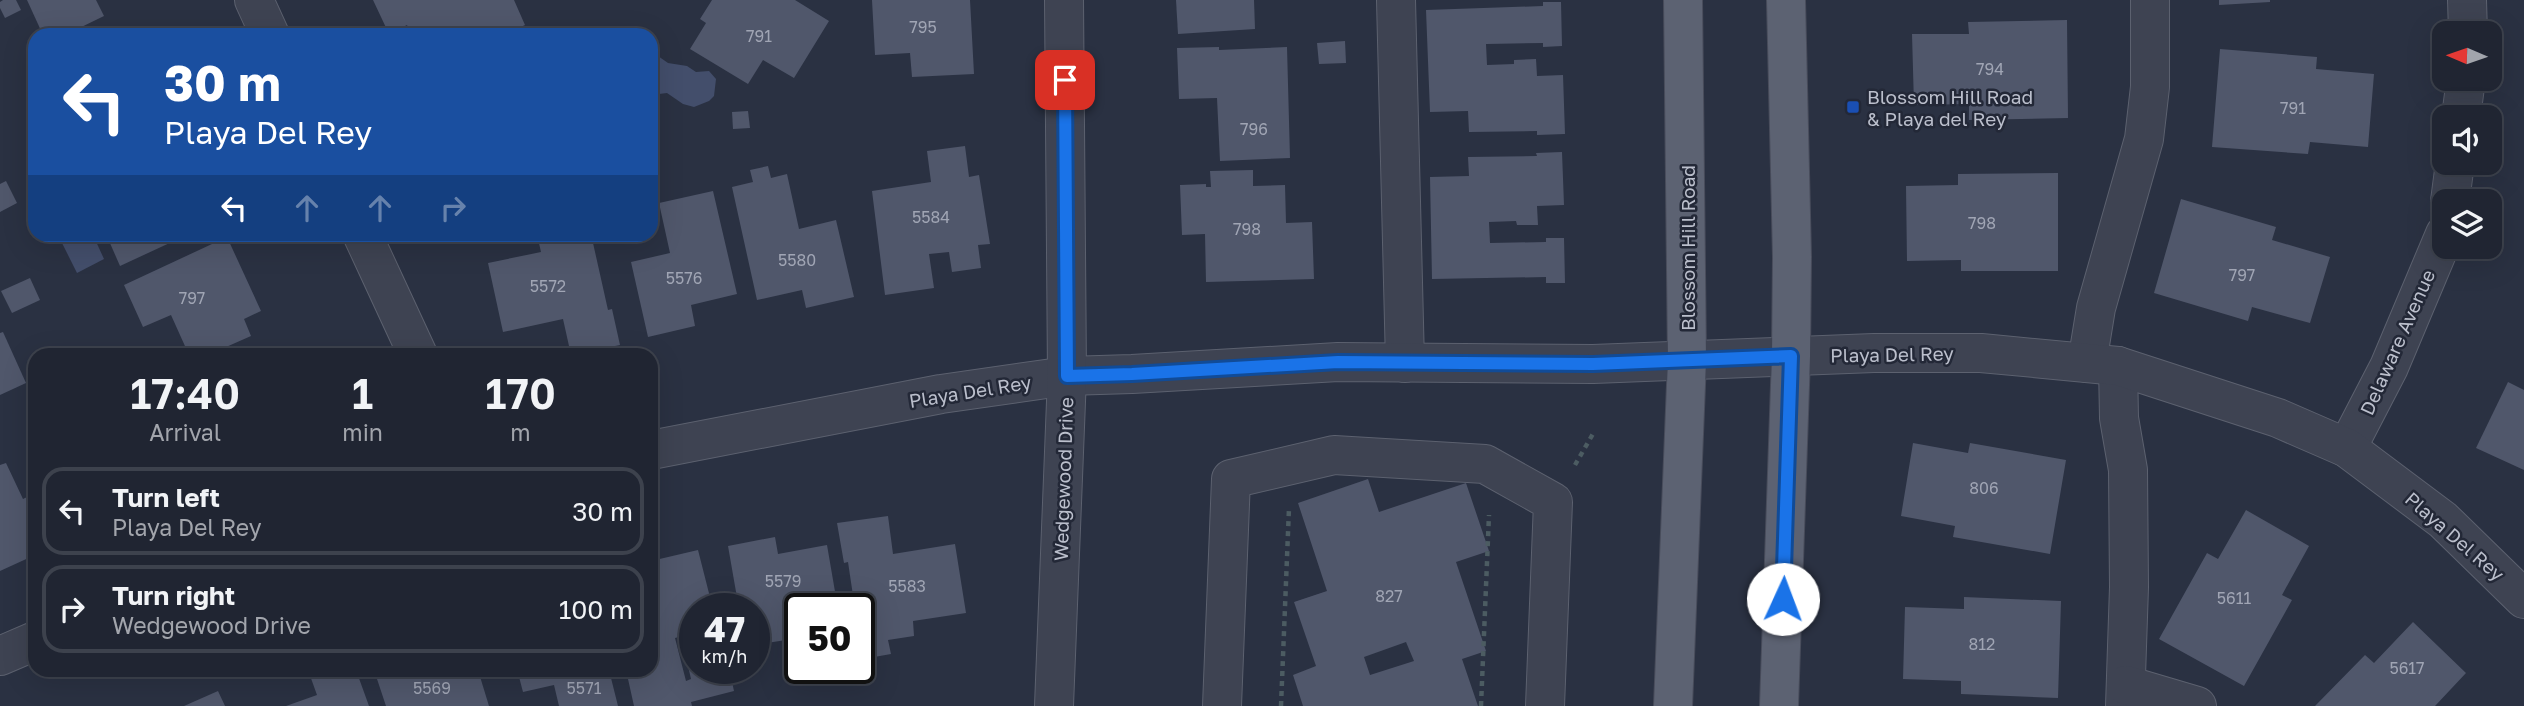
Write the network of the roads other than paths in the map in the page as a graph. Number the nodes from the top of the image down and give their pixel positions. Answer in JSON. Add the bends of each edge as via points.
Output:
{"nodes":[{"id":1,"x":254,"y":0,"type":"edge"},
{"id":2,"x":1064,"y":0,"type":"edge"},
{"id":3,"x":1396,"y":0,"type":"edge"},
{"id":4,"x":1683,"y":0,"type":"edge"},
{"id":5,"x":1786,"y":0,"type":"edge"},
{"id":6,"x":2150,"y":0,"type":"edge"},
{"id":7,"x":2467,"y":0,"type":"edge"},
{"id":8,"x":2468,"y":21,"type":"edge"},
{"id":9,"x":267,"y":28,"type":"edge"},
{"id":10,"x":366,"y":242,"type":"edge"},
{"id":11,"x":2435,"y":259,"type":"edge"},
{"id":12,"x":415,"y":348,"type":"edge"},
{"id":13,"x":1791,"y":356,"type":"junction"},
{"id":14,"x":1687,"y":360,"type":"junction"},
{"id":15,"x":1405,"y":363,"type":"junction"},
{"id":16,"x":2103,"y":365,"type":"junction"},
{"id":17,"x":1067,"y":376,"type":"junction"},
{"id":18,"x":2347,"y":448,"type":"junction"},
{"id":19,"x":658,"y":449,"type":"edge"},
{"id":20,"x":2524,"y":599,"type":"edge"},
{"id":21,"x":28,"y":643,"type":"edge"},
{"id":22,"x":0,"y":656,"type":"edge"},
{"id":23,"x":2125,"y":695,"type":"edge"},
{"id":24,"x":1054,"y":706,"type":"edge"},
{"id":25,"x":1222,"y":706,"type":"edge"},
{"id":26,"x":1545,"y":706,"type":"edge"},
{"id":27,"x":1673,"y":706,"type":"edge"},
{"id":28,"x":1779,"y":706,"type":"edge"},
{"id":29,"x":2197,"y":706,"type":"edge"}],
"edges":[{"from":1,"to":9,"type":"street"},
{"from":2,"to":17,"type":"street","name":"Wedgewood Drive"},
{"from":3,"to":15,"type":"street"},
{"from":4,"to":14,"type":"main road","name":"Blossom Hill Road"},
{"from":5,"to":13,"type":"main road"},
{"from":6,"to":16,"type":"street","via":[[2150,87],[2144,139],[2095,308]]},
{"from":7,"to":8,"type":"street"},
{"from":10,"to":12,"type":"street"},
{"from":11,"to":18,"type":"street","name":"Delaware Avenue","via":[[2389,368]]},
{"from":13,"to":14,"type":"street","name":"Playa Del Rey"},
{"from":13,"to":16,"type":"street","name":"Playa Del Rey","via":[[1981,353]]},
{"from":13,"to":28,"type":"main road"},
{"from":14,"to":15,"type":"street","name":"Playa Del Rey"},
{"from":14,"to":27,"type":"main road","name":"Blossom Hill Road"},
{"from":15,"to":17,"type":"street","name":"Playa Del Rey","via":[[1338,362]]},
{"from":16,"to":18,"type":"street","name":"Playa Del Rey","via":[[2278,418]]},
{"from":16,"to":23,"type":"street","via":[[2128,470]]},
{"from":17,"to":19,"type":"street","name":"Playa Del Rey","via":[[941,394]]},
{"from":17,"to":24,"type":"street","name":"Wedgewood Drive"},
{"from":18,"to":20,"type":"street","name":"Playa Del Rey","via":[[2443,520]]},
{"from":21,"to":22,"type":"street"},
{"from":23,"to":29,"type":"street"},
{"from":25,"to":26,"type":"street","via":[[1231,479],[1334,455],[1485,464],[1553,502]]}]}
